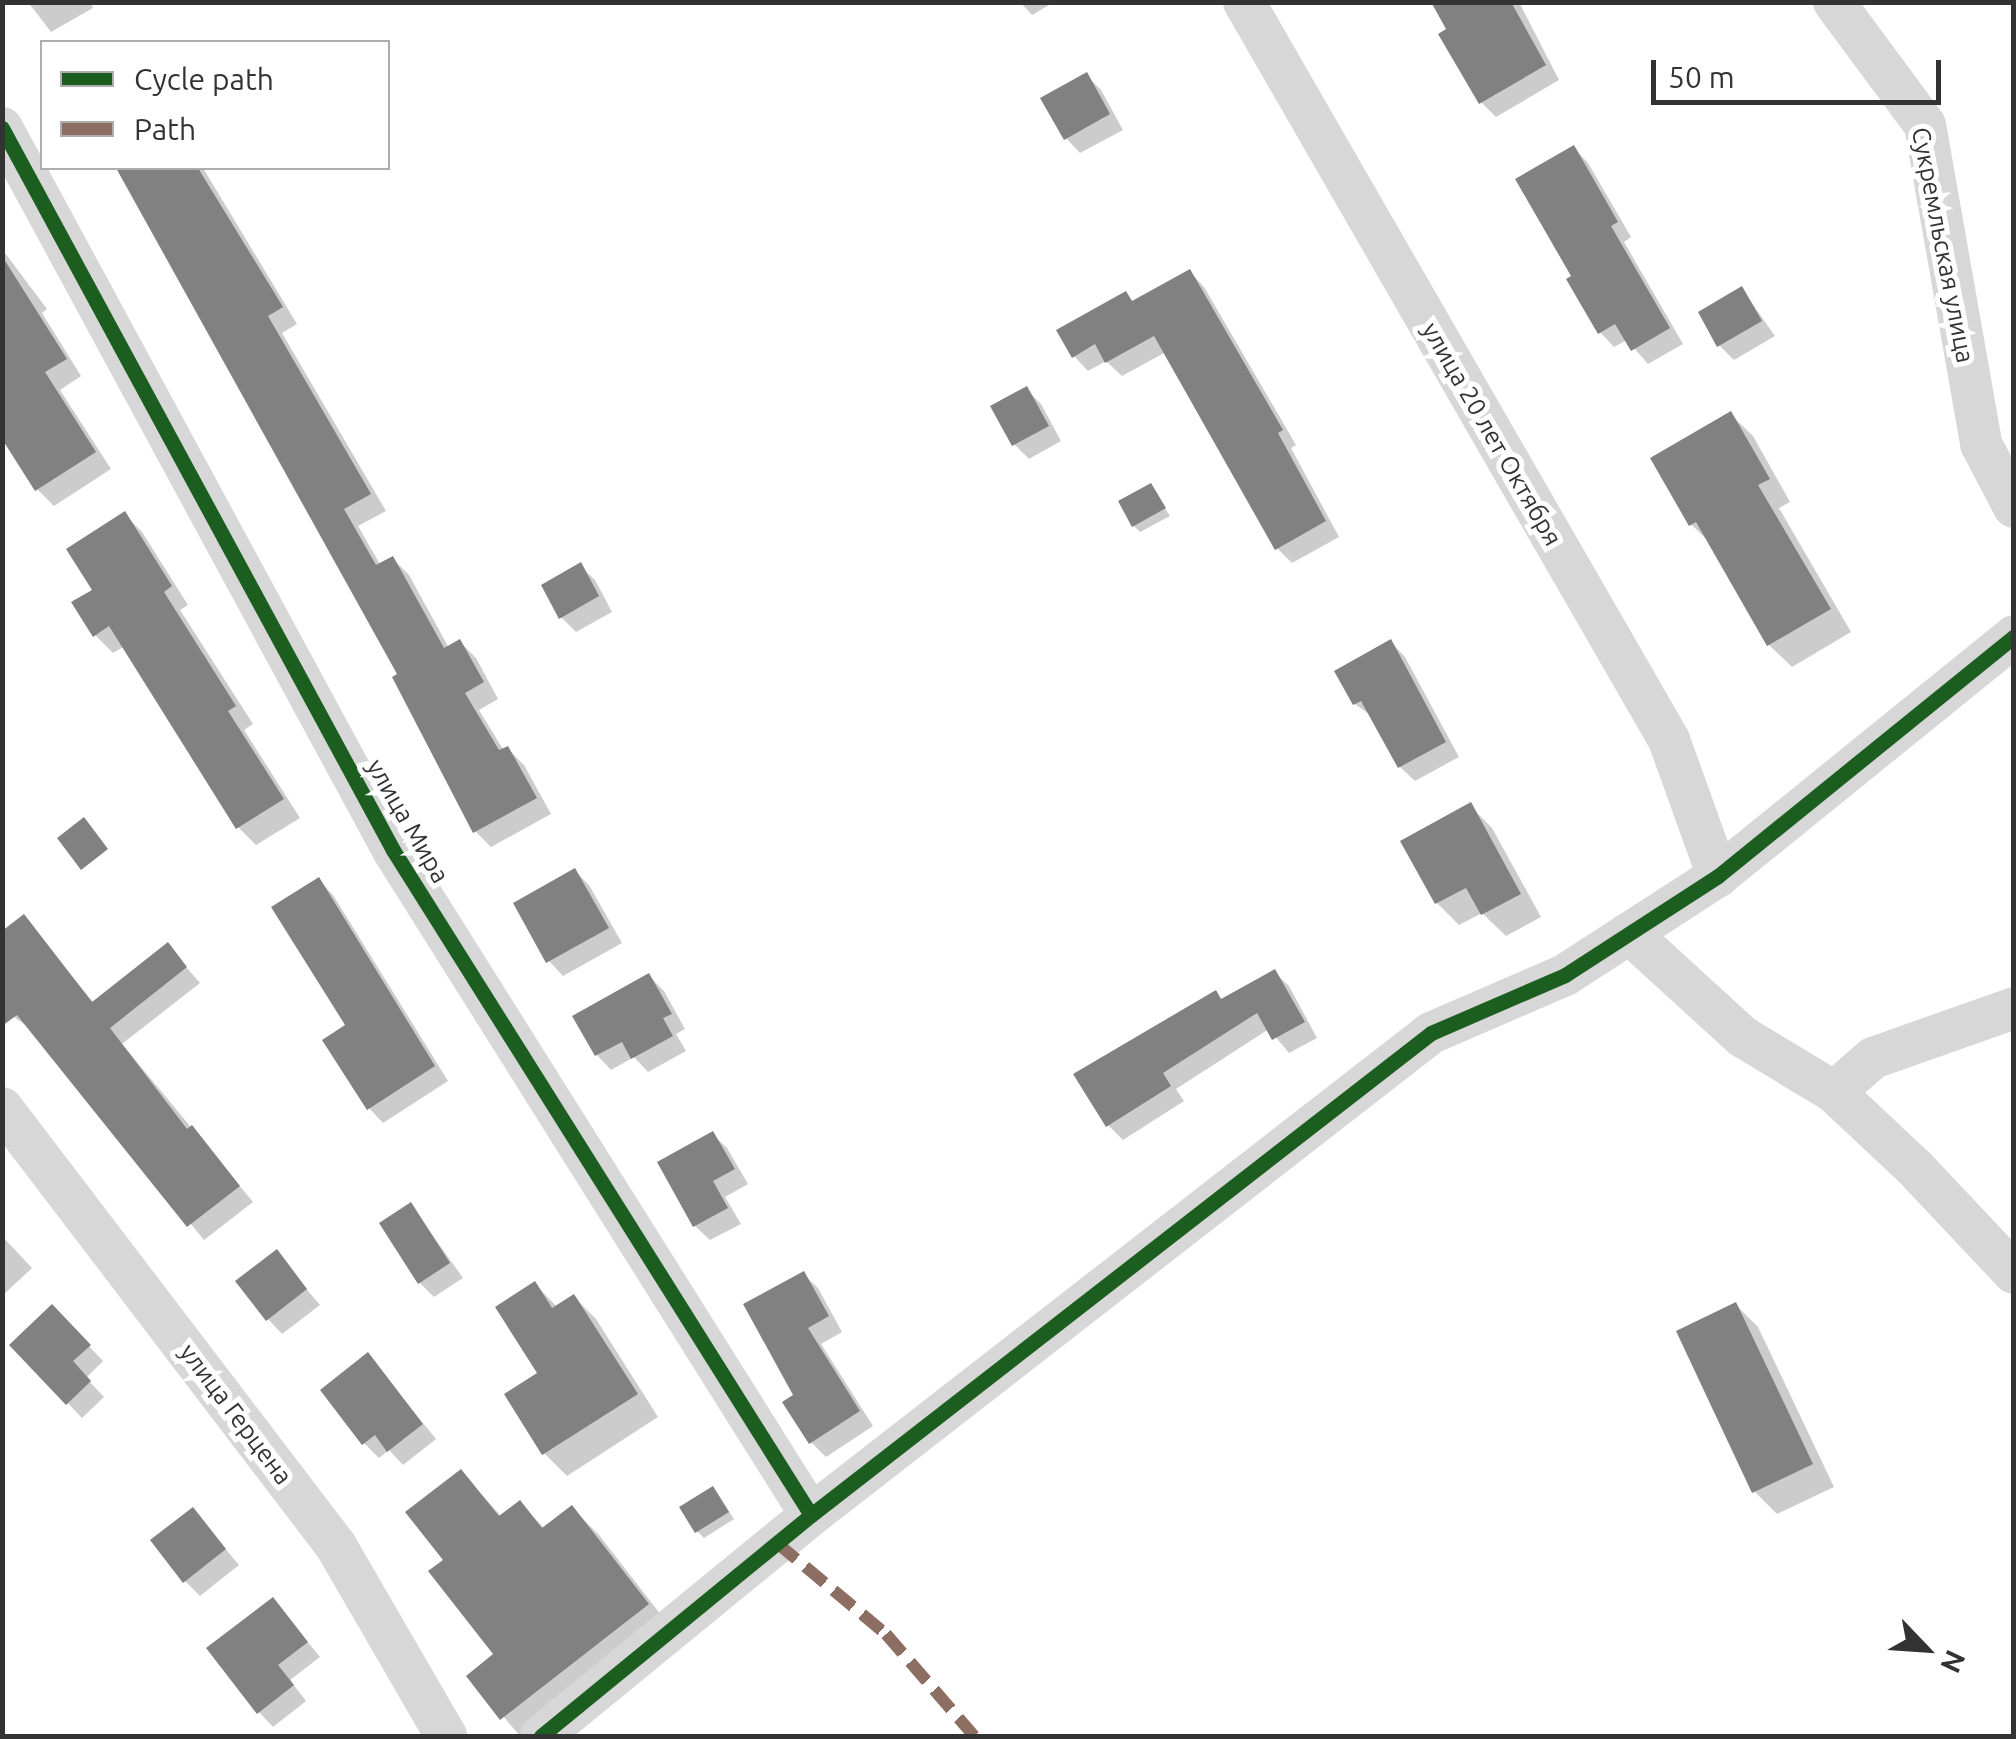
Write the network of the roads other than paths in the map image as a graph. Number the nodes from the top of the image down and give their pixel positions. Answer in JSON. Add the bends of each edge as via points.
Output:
{"nodes":[{"id":1,"x":1244,"y":2,"type":"edge"},
{"id":2,"x":1834,"y":2,"type":"edge"},
{"id":3,"x":2,"y":128,"type":"edge"},
{"id":4,"x":2014,"y":507,"type":"edge"},
{"id":5,"x":2014,"y":636,"type":"edge"},
{"id":6,"x":1718,"y":876,"type":"junction"},
{"id":7,"x":1629,"y":933,"type":"junction"},
{"id":8,"x":2014,"y":1008,"type":"edge"},
{"id":9,"x":1834,"y":1092,"type":"junction"},
{"id":10,"x":2,"y":1108,"type":"edge"},
{"id":11,"x":2014,"y":1273,"type":"edge"},
{"id":12,"x":811,"y":1515,"type":"junction"},
{"id":13,"x":446,"y":1736,"type":"edge"},
{"id":14,"x":541,"y":1736,"type":"edge"}],
"edges":[{"from":1,"to":6,"type":"street","name":"улица 20 лет Октября","via":[[1668,740]]},
{"from":2,"to":4,"type":"street","name":"Сукремльская улица","via":[[1925,125],[1981,444]]},
{"from":3,"to":12,"type":"street","name":"улица Мира","via":[[394,850]]},
{"from":5,"to":6,"type":"street"},
{"from":6,"to":7,"type":"street"},
{"from":7,"to":9,"type":"street","via":[[1743,1037]]},
{"from":7,"to":12,"type":"street","via":[[1565,975],[1431,1033]]},
{"from":8,"to":9,"type":"street","via":[[1873,1058]]},
{"from":9,"to":11,"type":"street"},
{"from":10,"to":13,"type":"street","name":"улица Герцена","via":[[336,1546]]},
{"from":12,"to":14,"type":"street"}]}
